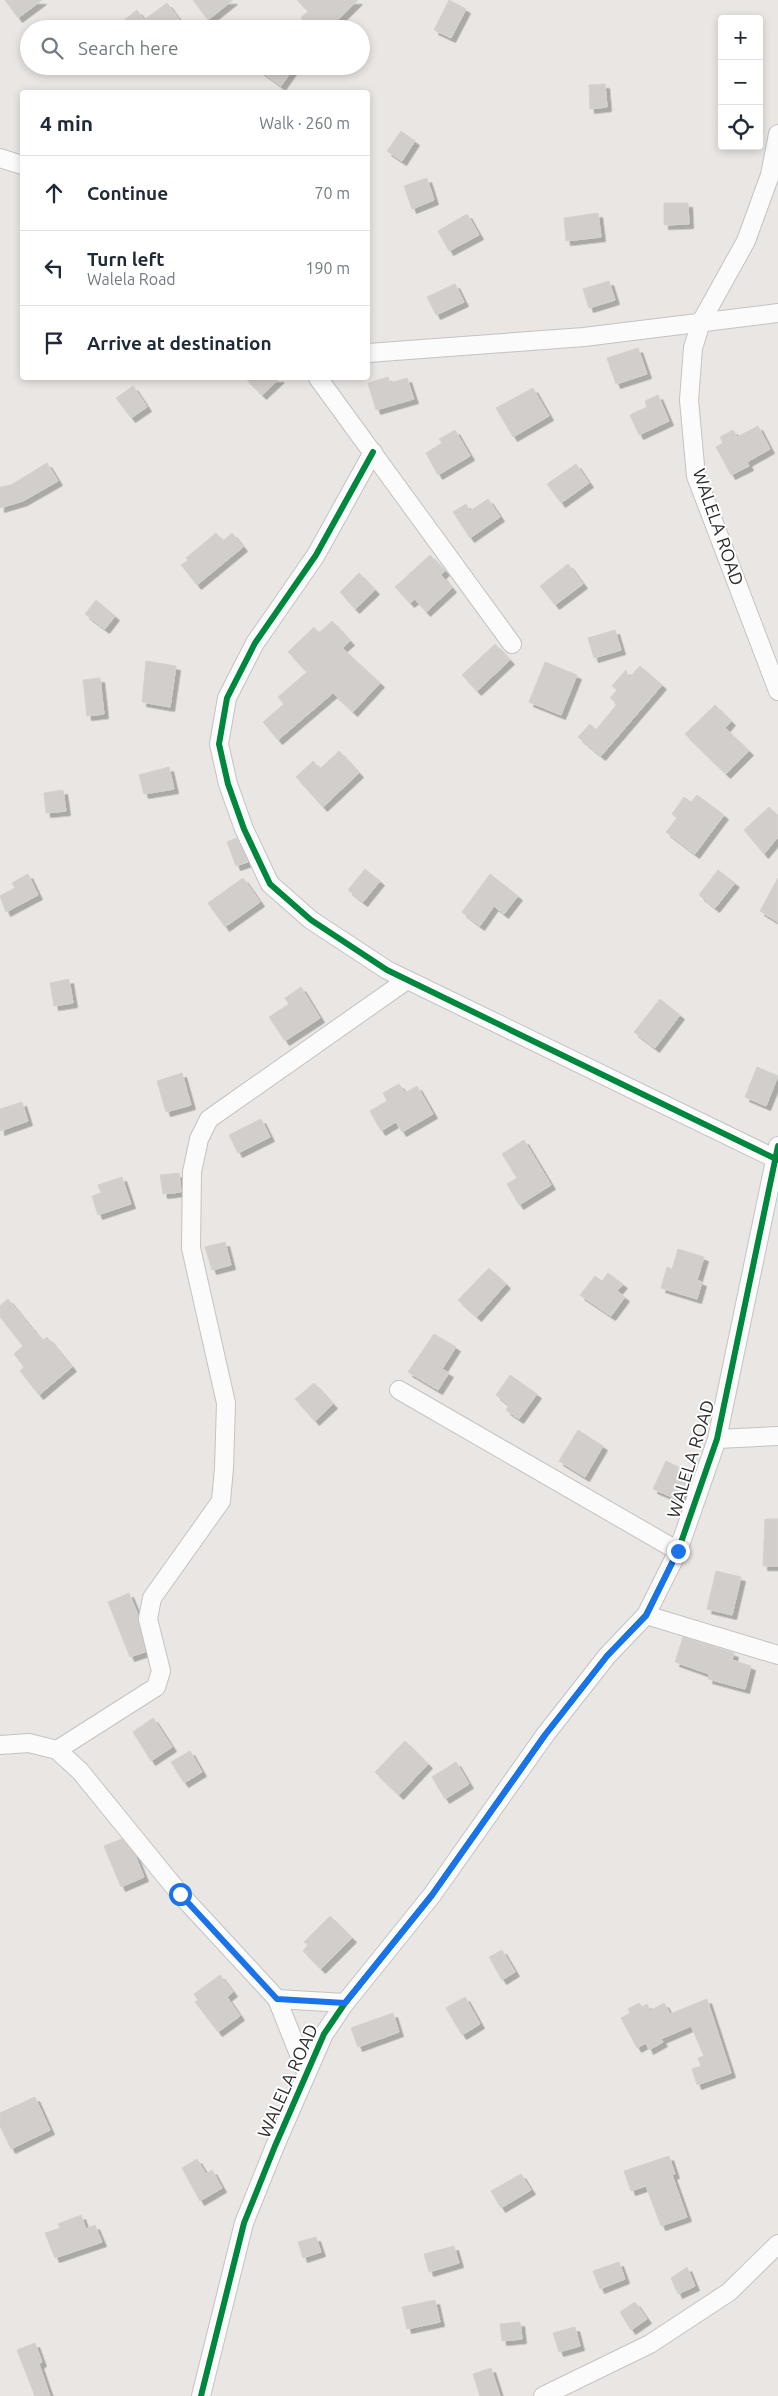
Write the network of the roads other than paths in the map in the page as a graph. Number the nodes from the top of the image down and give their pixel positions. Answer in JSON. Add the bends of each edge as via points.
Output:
{"nodes":[{"id":1,"x":778,"y":134,"type":"edge"},
{"id":2,"x":0,"y":158,"type":"edge"},
{"id":3,"x":20,"y":164,"type":"edge"},
{"id":4,"x":778,"y":313,"type":"edge"},
{"id":5,"x":701,"y":322,"type":"junction"},
{"id":6,"x":370,"y":354,"type":"edge"},
{"id":7,"x":319,"y":380,"type":"edge"},
{"id":8,"x":373,"y":452,"type":"junction"},
{"id":9,"x":512,"y":644,"type":"dead end"},
{"id":10,"x":778,"y":691,"type":"edge"},
{"id":11,"x":406,"y":980,"type":"junction"},
{"id":12,"x":777,"y":1155,"type":"edge"},
{"id":13,"x":399,"y":1390,"type":"dead end"},
{"id":14,"x":778,"y":1436,"type":"edge"},
{"id":15,"x":717,"y":1439,"type":"junction"},
{"id":16,"x":678,"y":1551,"type":"junction"},
{"id":17,"x":646,"y":1616,"type":"junction"},
{"id":18,"x":778,"y":1655,"type":"edge"},
{"id":19,"x":0,"y":1745,"type":"edge"},
{"id":20,"x":57,"y":1750,"type":"junction"},
{"id":21,"x":277,"y":1999,"type":"junction"},
{"id":22,"x":345,"y":2003,"type":"junction"},
{"id":23,"x":306,"y":2072,"type":"junction"},
{"id":24,"x":778,"y":2244,"type":"edge"},
{"id":25,"x":201,"y":2396,"type":"edge"},
{"id":26,"x":543,"y":2396,"type":"edge"}],
"edges":[{"from":1,"to":5,"type":"street","name":"WALELA ROAD","via":[[770,175],[746,241]]},
{"from":2,"to":3,"type":"street"},
{"from":4,"to":5,"type":"street"},
{"from":5,"to":6,"type":"street","via":[[584,337]]},
{"from":5,"to":10,"type":"street","name":"WALELA ROAD","via":[[693,348],[689,400],[696,476]]},
{"from":7,"to":8,"type":"street"},
{"from":8,"to":9,"type":"street"},
{"from":8,"to":11,"type":"street","via":[[316,555],[255,642],[227,698],[219,744],[228,784],[244,829],[270,884],[312,920]]},
{"from":11,"to":12,"type":"street"},
{"from":11,"to":20,"type":"street","via":[[209,1119],[199,1139],[192,1172],[191,1248],[226,1403],[221,1501],[152,1598],[148,1619],[161,1671],[156,1688]]},
{"from":12,"to":15,"type":"street","name":"WALELA ROAD"},
{"from":13,"to":16,"type":"street"},
{"from":14,"to":15,"type":"street"},
{"from":15,"to":16,"type":"street","name":"WALELA ROAD"},
{"from":16,"to":17,"type":"street","name":"WALELA ROAD"},
{"from":17,"to":18,"type":"street"},
{"from":17,"to":22,"type":"street","name":"WALELA ROAD","via":[[607,1656],[545,1735],[432,1895]]},
{"from":19,"to":20,"type":"street","via":[[29,1743]]},
{"from":20,"to":21,"type":"street","via":[[80,1771],[180,1894]]},
{"from":21,"to":22,"type":"street"},
{"from":21,"to":23,"type":"street"},
{"from":22,"to":23,"type":"street","name":"WALELA ROAD","via":[[324,2034]]},
{"from":23,"to":25,"type":"street","name":"WALELA ROAD","via":[[244,2223]]},
{"from":24,"to":26,"type":"street","via":[[729,2292],[650,2344]]}]}
